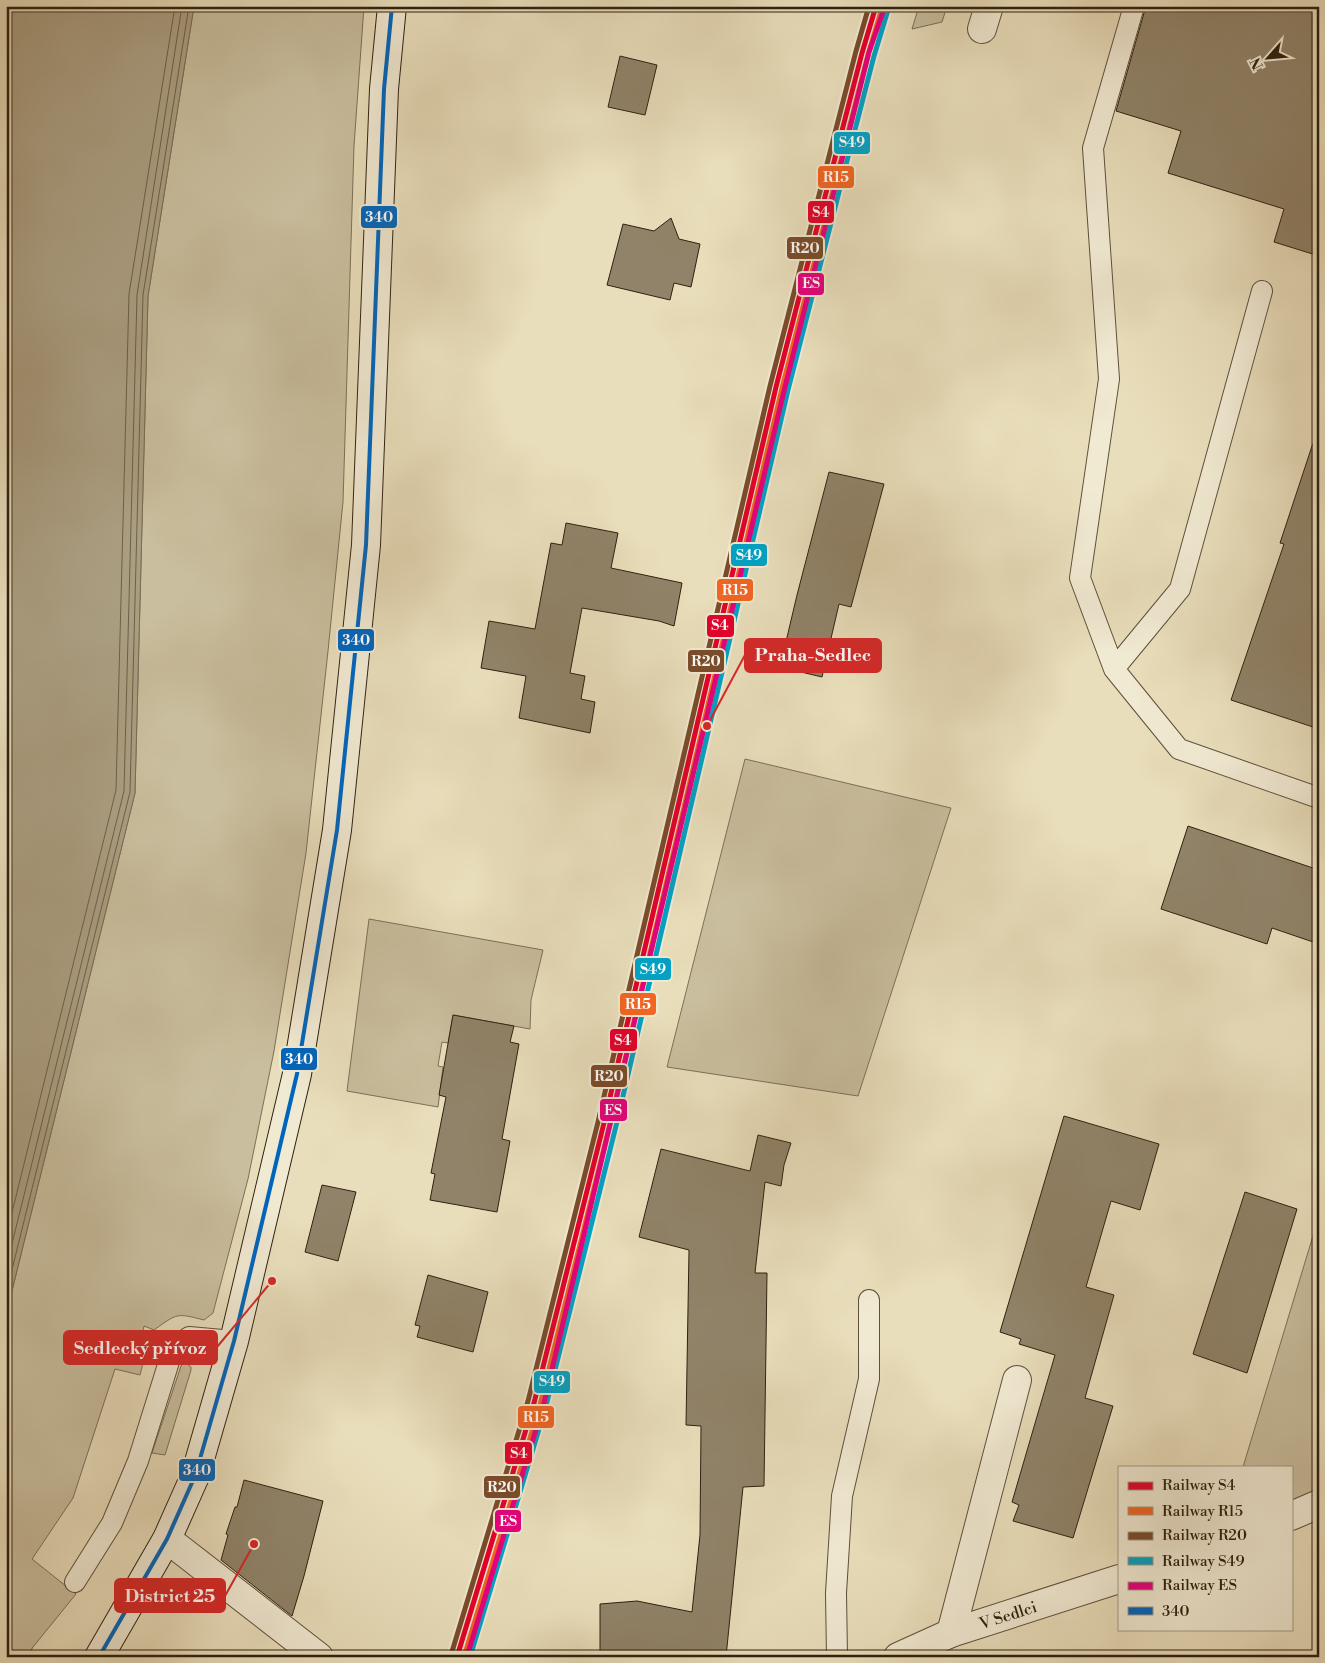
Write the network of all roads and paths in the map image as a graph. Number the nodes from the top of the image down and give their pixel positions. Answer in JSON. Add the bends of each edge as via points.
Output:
{"nodes":[{"id":1,"x":392,"y":6,"type":"edge"},
{"id":2,"x":1134,"y":6,"type":"edge"},
{"id":3,"x":1262,"y":291,"type":"dead end"},
{"id":4,"x":1114,"y":669,"type":"junction"},
{"id":5,"x":1319,"y":798,"type":"edge"},
{"id":6,"x":869,"y":1300,"type":"dead end"},
{"id":7,"x":234,"y":1342,"type":"junction"},
{"id":8,"x":1017,"y":1380,"type":"dead end"},
{"id":9,"x":1319,"y":1504,"type":"edge"},
{"id":10,"x":1292,"y":1516,"type":"edge"},
{"id":11,"x":167,"y":1539,"type":"junction"},
{"id":12,"x":1118,"y":1579,"type":"edge"},
{"id":13,"x":74,"y":1582,"type":"dead end"},
{"id":14,"x":951,"y":1633,"type":"junction"},
{"id":15,"x":99,"y":1657,"type":"edge"},
{"id":16,"x":319,"y":1657,"type":"edge"},
{"id":17,"x":837,"y":1657,"type":"edge"},
{"id":18,"x":898,"y":1657,"type":"edge"}],
"edges":[{"from":1,"to":7,"type":"main road","via":[[384,89],[366,545],[337,830],[298,1074]]},
{"from":2,"to":4,"type":"lane","via":[[1093,148],[1109,379],[1080,578]]},
{"from":3,"to":4,"type":"lane","via":[[1180,589]]},
{"from":4,"to":5,"type":"lane","via":[[1178,748]]},
{"from":6,"to":17,"type":"lane","via":[[868,1379],[842,1496],[836,1593]]},
{"from":7,"to":11,"type":"main road","via":[[195,1476]]},
{"from":7,"to":13,"type":"lane","via":[[189,1337],[172,1352],[138,1461],[112,1523]]},
{"from":8,"to":14,"type":"main road"},
{"from":9,"to":10,"type":"main road"},
{"from":11,"to":15,"type":"main road"},
{"from":11,"to":16,"type":"main road"},
{"from":12,"to":14,"type":"main road","name":"V Sedlci"},
{"from":14,"to":18,"type":"main road","name":"V Sedlci"}]}
